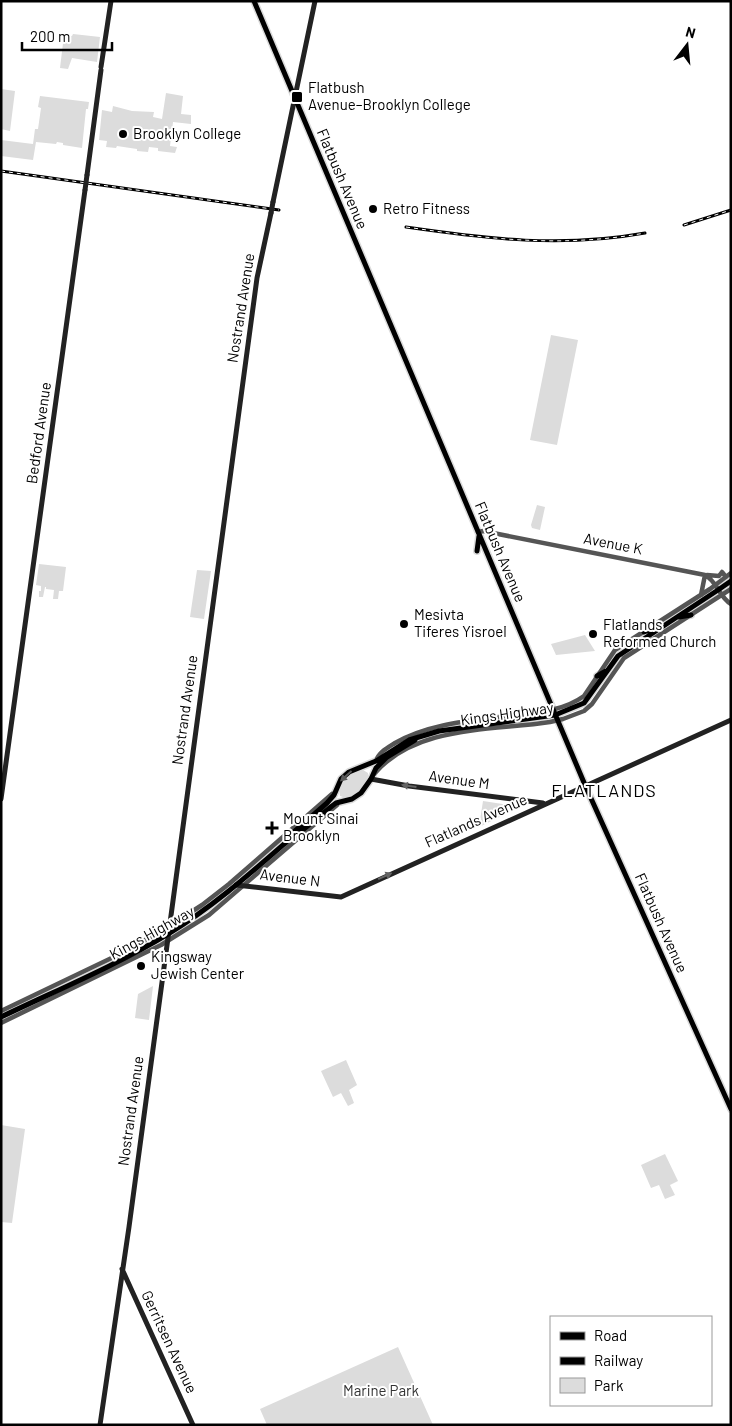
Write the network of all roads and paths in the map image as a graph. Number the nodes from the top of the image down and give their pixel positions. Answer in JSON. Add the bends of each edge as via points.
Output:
{"nodes":[{"id":1,"x":110,"y":1,"type":"edge"},
{"id":2,"x":254,"y":1,"type":"edge"},
{"id":3,"x":315,"y":1,"type":"edge"},
{"id":4,"x":295,"y":98,"type":"junction"},
{"id":5,"x":478,"y":534,"type":"junction"},
{"id":6,"x":477,"y":551,"type":"dead end"},
{"id":7,"x":731,"y":573,"type":"edge"},
{"id":8,"x":706,"y":575,"type":"junction"},
{"id":9,"x":728,"y":579,"type":"edge"},
{"id":10,"x":731,"y":589,"type":"edge"},
{"id":11,"x":718,"y":591,"type":"junction"},
{"id":12,"x":701,"y":595,"type":"junction"},
{"id":13,"x":731,"y":604,"type":"edge"},
{"id":14,"x":691,"y":616,"type":"junction"},
{"id":15,"x":676,"y":618,"type":"junction"},
{"id":16,"x":661,"y":627,"type":"junction"},
{"id":17,"x":644,"y":632,"type":"junction"},
{"id":18,"x":608,"y":670,"type":"junction"},
{"id":19,"x":597,"y":676,"type":"junction"},
{"id":20,"x":609,"y":680,"type":"junction"},
{"id":21,"x":555,"y":715,"type":"junction"},
{"id":22,"x":731,"y":720,"type":"edge"},
{"id":23,"x":415,"y":740,"type":"junction"},
{"id":24,"x":376,"y":761,"type":"junction"},
{"id":25,"x":361,"y":767,"type":"junction"},
{"id":26,"x":371,"y":780,"type":"junction"},
{"id":27,"x":585,"y":785,"type":"junction"},
{"id":28,"x":336,"y":790,"type":"junction"},
{"id":29,"x":1,"y":799,"type":"edge"},
{"id":30,"x":344,"y":801,"type":"junction"},
{"id":31,"x":544,"y":804,"type":"junction"},
{"id":32,"x":291,"y":838,"type":"junction"},
{"id":33,"x":236,"y":884,"type":"junction"},
{"id":34,"x":244,"y":886,"type":"junction"},
{"id":35,"x":341,"y":896,"type":"joint"},
{"id":36,"x":168,"y":927,"type":"junction"},
{"id":37,"x":168,"y":935,"type":"junction"},
{"id":38,"x":166,"y":942,"type":"junction"},
{"id":39,"x":1,"y":1010,"type":"edge"},
{"id":40,"x":1,"y":1017,"type":"edge"},
{"id":41,"x":1,"y":1023,"type":"edge"},
{"id":42,"x":731,"y":1109,"type":"edge"},
{"id":43,"x":122,"y":1269,"type":"junction"},
{"id":44,"x":100,"y":1425,"type":"edge"},
{"id":45,"x":193,"y":1425,"type":"edge"}],
"edges":[{"from":1,"to":29,"type":"main road","name":"Bedford Avenue","bridge":true},
{"from":2,"to":4,"type":"main road","name":"Flatbush Avenue"},
{"from":3,"to":4,"type":"main road","name":"Nostrand Avenue"},
{"from":4,"to":5,"type":"main road","name":"Flatbush Avenue"},
{"from":4,"to":36,"type":"main road","name":"Nostrand Avenue","bridge":true,"via":[[257,278]]},
{"from":5,"to":6,"type":"main road"},
{"from":5,"to":8,"type":"street","name":"Avenue K","via":[[484,530]]},
{"from":5,"to":21,"type":"main road","name":"Flatbush Avenue"},
{"from":7,"to":9,"type":"street","name":"Kings Highway"},
{"from":8,"to":9,"type":"street","name":"Avenue K","via":[[719,576],[722,572]]},
{"from":8,"to":11,"type":"street"},
{"from":8,"to":12,"type":"street"},
{"from":9,"to":11,"type":"main road","name":"Kings Highway"},
{"from":10,"to":11,"type":"street","name":"Kings Highway"},
{"from":11,"to":12,"type":"street","name":"Kings Highway"},
{"from":11,"to":13,"type":"street"},
{"from":11,"to":14,"type":"street","name":"Kings Highway"},
{"from":11,"to":15,"type":"main road","name":"Kings Highway"},
{"from":12,"to":17,"type":"street","name":"Kings Highway"},
{"from":14,"to":15,"type":"main road"},
{"from":14,"to":20,"type":"street","name":"Kings Highway","via":[[624,658]]},
{"from":15,"to":16,"type":"main road","name":"Kings Highway"},
{"from":16,"to":17,"type":"main road"},
{"from":16,"to":18,"type":"main road","name":"Kings Highway","via":[[618,656]]},
{"from":17,"to":19,"type":"street","name":"Kings Highway","via":[[616,650]]},
{"from":18,"to":19,"type":"main road"},
{"from":18,"to":20,"type":"main road"},
{"from":18,"to":21,"type":"main road","name":"Kings Highway","via":[[584,703]]},
{"from":19,"to":21,"type":"street","name":"Kings Highway","via":[[584,696]]},
{"from":20,"to":21,"type":"street","name":"Kings Highway","via":[[584,710]]},
{"from":21,"to":23,"type":"main road","name":"Kings Highway","via":[[439,731]]},
{"from":21,"to":24,"type":"street","name":"Kings Highway","via":[[441,725],[404,739],[382,752]]},
{"from":21,"to":26,"type":"street","name":"Kings Highway","via":[[433,739],[397,755]]},
{"from":21,"to":27,"type":"main road","name":"Flatbush Avenue"},
{"from":22,"to":27,"type":"main road","name":"Flatlands Avenue"},
{"from":23,"to":24,"type":"main road","name":"Kings Highway","via":[[400,744]]},
{"from":23,"to":26,"type":"main road","name":"Kings Highway","via":[[380,764]]},
{"from":24,"to":25,"type":"main road","name":"Kings Highway"},
{"from":25,"to":26,"type":"main road","via":[[368,771]]},
{"from":25,"to":28,"type":"main road","name":"Kings Highway","one_way":true,"via":[[344,776]]},
{"from":26,"to":30,"type":"main road","name":"Kings Highway","via":[[361,793]]},
{"from":31,"to":26,"type":"main road","name":"Avenue M","one_way":true},
{"from":27,"to":31,"type":"main road","name":"Flatlands Avenue"},
{"from":27,"to":42,"type":"main road","name":"Flatbush Avenue"},
{"from":28,"to":30,"type":"main road"},
{"from":28,"to":32,"type":"main road","name":"Kings Highway","via":[[327,804]]},
{"from":28,"to":36,"type":"street","name":"Kings Highway","via":[[229,884]]},
{"from":30,"to":32,"type":"main road","name":"Kings Highway","via":[[332,806]]},
{"from":30,"to":34,"type":"street","name":"Kings Highway"},
{"from":35,"to":31,"type":"main road","name":"Flatlands Avenue","one_way":true},
{"from":32,"to":33,"type":"main road","name":"Kings Highway"},
{"from":33,"to":34,"type":"main road","name":"Avenue N"},
{"from":33,"to":37,"type":"main road","name":"Kings Highway","via":[[210,907]]},
{"from":34,"to":35,"type":"main road","name":"Avenue N"},
{"from":34,"to":38,"type":"street","name":"Kings Highway","via":[[208,915]]},
{"from":36,"to":37,"type":"main road","name":"Nostrand Avenue"},
{"from":36,"to":39,"type":"street","name":"Kings Highway","via":[[106,961]]},
{"from":37,"to":38,"type":"main road","name":"Nostrand Avenue"},
{"from":37,"to":40,"type":"main road","name":"Kings Highway"},
{"from":38,"to":41,"type":"street","name":"Kings Highway"},
{"from":38,"to":43,"type":"main road","name":"Nostrand Avenue"},
{"from":43,"to":44,"type":"main road","name":"Nostrand Avenue"},
{"from":43,"to":45,"type":"main road","name":"Gerritsen Avenue"}]}
